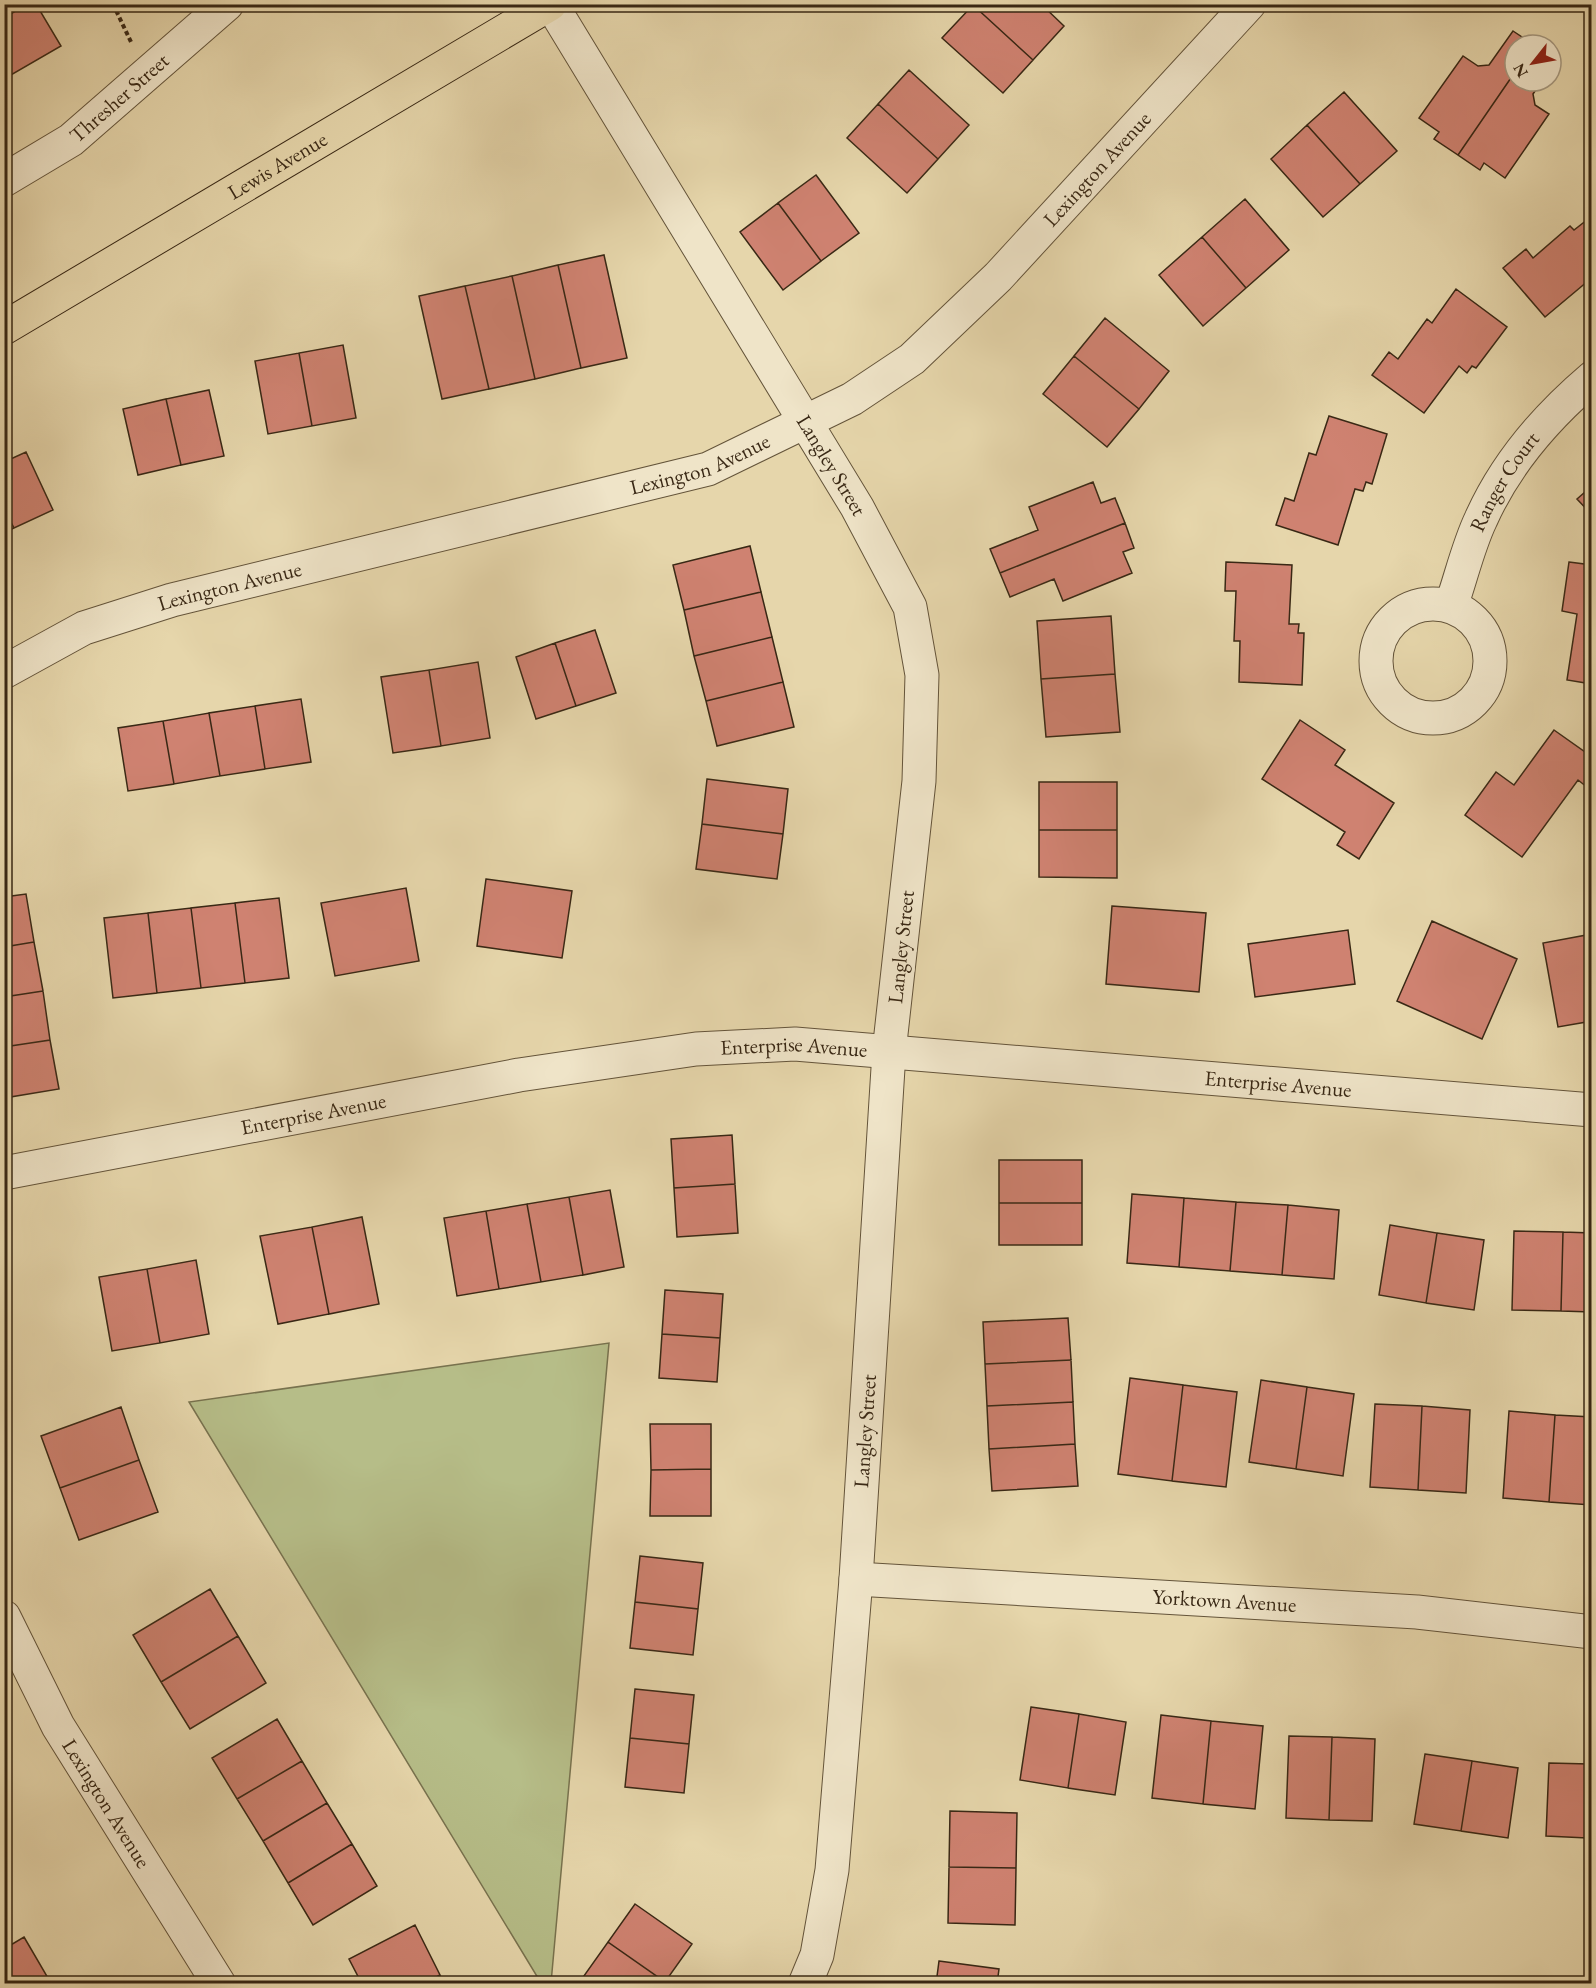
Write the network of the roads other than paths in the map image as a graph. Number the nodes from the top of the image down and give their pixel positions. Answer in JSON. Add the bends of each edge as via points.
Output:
{"nodes":[{"id":1,"x":227,"y":4,"type":"edge"},
{"id":2,"x":551,"y":4,"type":"edge"},
{"id":3,"x":1249,"y":4,"type":"edge"},
{"id":4,"x":4,"y":180,"type":"edge"},
{"id":5,"x":4,"y":328,"type":"edge"},
{"id":6,"x":1592,"y":378,"type":"edge"},
{"id":7,"x":805,"y":422,"type":"junction"},
{"id":8,"x":1451,"y":606,"type":"dead end"},
{"id":9,"x":4,"y":672,"type":"edge"},
{"id":10,"x":889,"y":1052,"type":"junction"},
{"id":11,"x":1592,"y":1110,"type":"edge"},
{"id":12,"x":4,"y":1173,"type":"edge"},
{"id":13,"x":856,"y":1579,"type":"junction"},
{"id":14,"x":4,"y":1617,"type":"edge"},
{"id":15,"x":1592,"y":1632,"type":"edge"},
{"id":16,"x":13,"y":1656,"type":"edge"},
{"id":17,"x":219,"y":1983,"type":"edge"},
{"id":18,"x":805,"y":1983,"type":"edge"}],
"edges":[{"from":1,"to":4,"type":"street","name":"Thresher Street","via":[[70,140]]},
{"from":2,"to":5,"type":"main road","name":"Lewis Avenue"},
{"from":2,"to":7,"type":"street","name":"Langley Street"},
{"from":3,"to":7,"type":"street","name":"Lexington Avenue","via":[[998,277],[912,359],[852,399]]},
{"from":6,"to":8,"type":"street","name":"Ranger Court","via":[[1555,409],[1515,458],[1481,519]]},
{"from":7,"to":9,"type":"street","name":"Lexington Avenue","via":[[708,469],[172,600],[84,628]]},
{"from":7,"to":10,"type":"street","name":"Langley Street","via":[[857,507],[910,607],[922,675],[919,781]]},
{"from":10,"to":11,"type":"street","name":"Enterprise Avenue"},
{"from":10,"to":12,"type":"street","name":"Enterprise Avenue","via":[[795,1044],[696,1048],[519,1075]]},
{"from":10,"to":13,"type":"street","name":"Langley Street"},
{"from":13,"to":15,"type":"street","name":"Yorktown Avenue","via":[[1417,1612]]},
{"from":13,"to":18,"type":"street","name":"Langley Street","via":[[832,1870],[817,1955]]},
{"from":14,"to":16,"type":"street","name":"Lexington Avenue"},
{"from":16,"to":17,"type":"street","name":"Lexington Avenue"}]}
